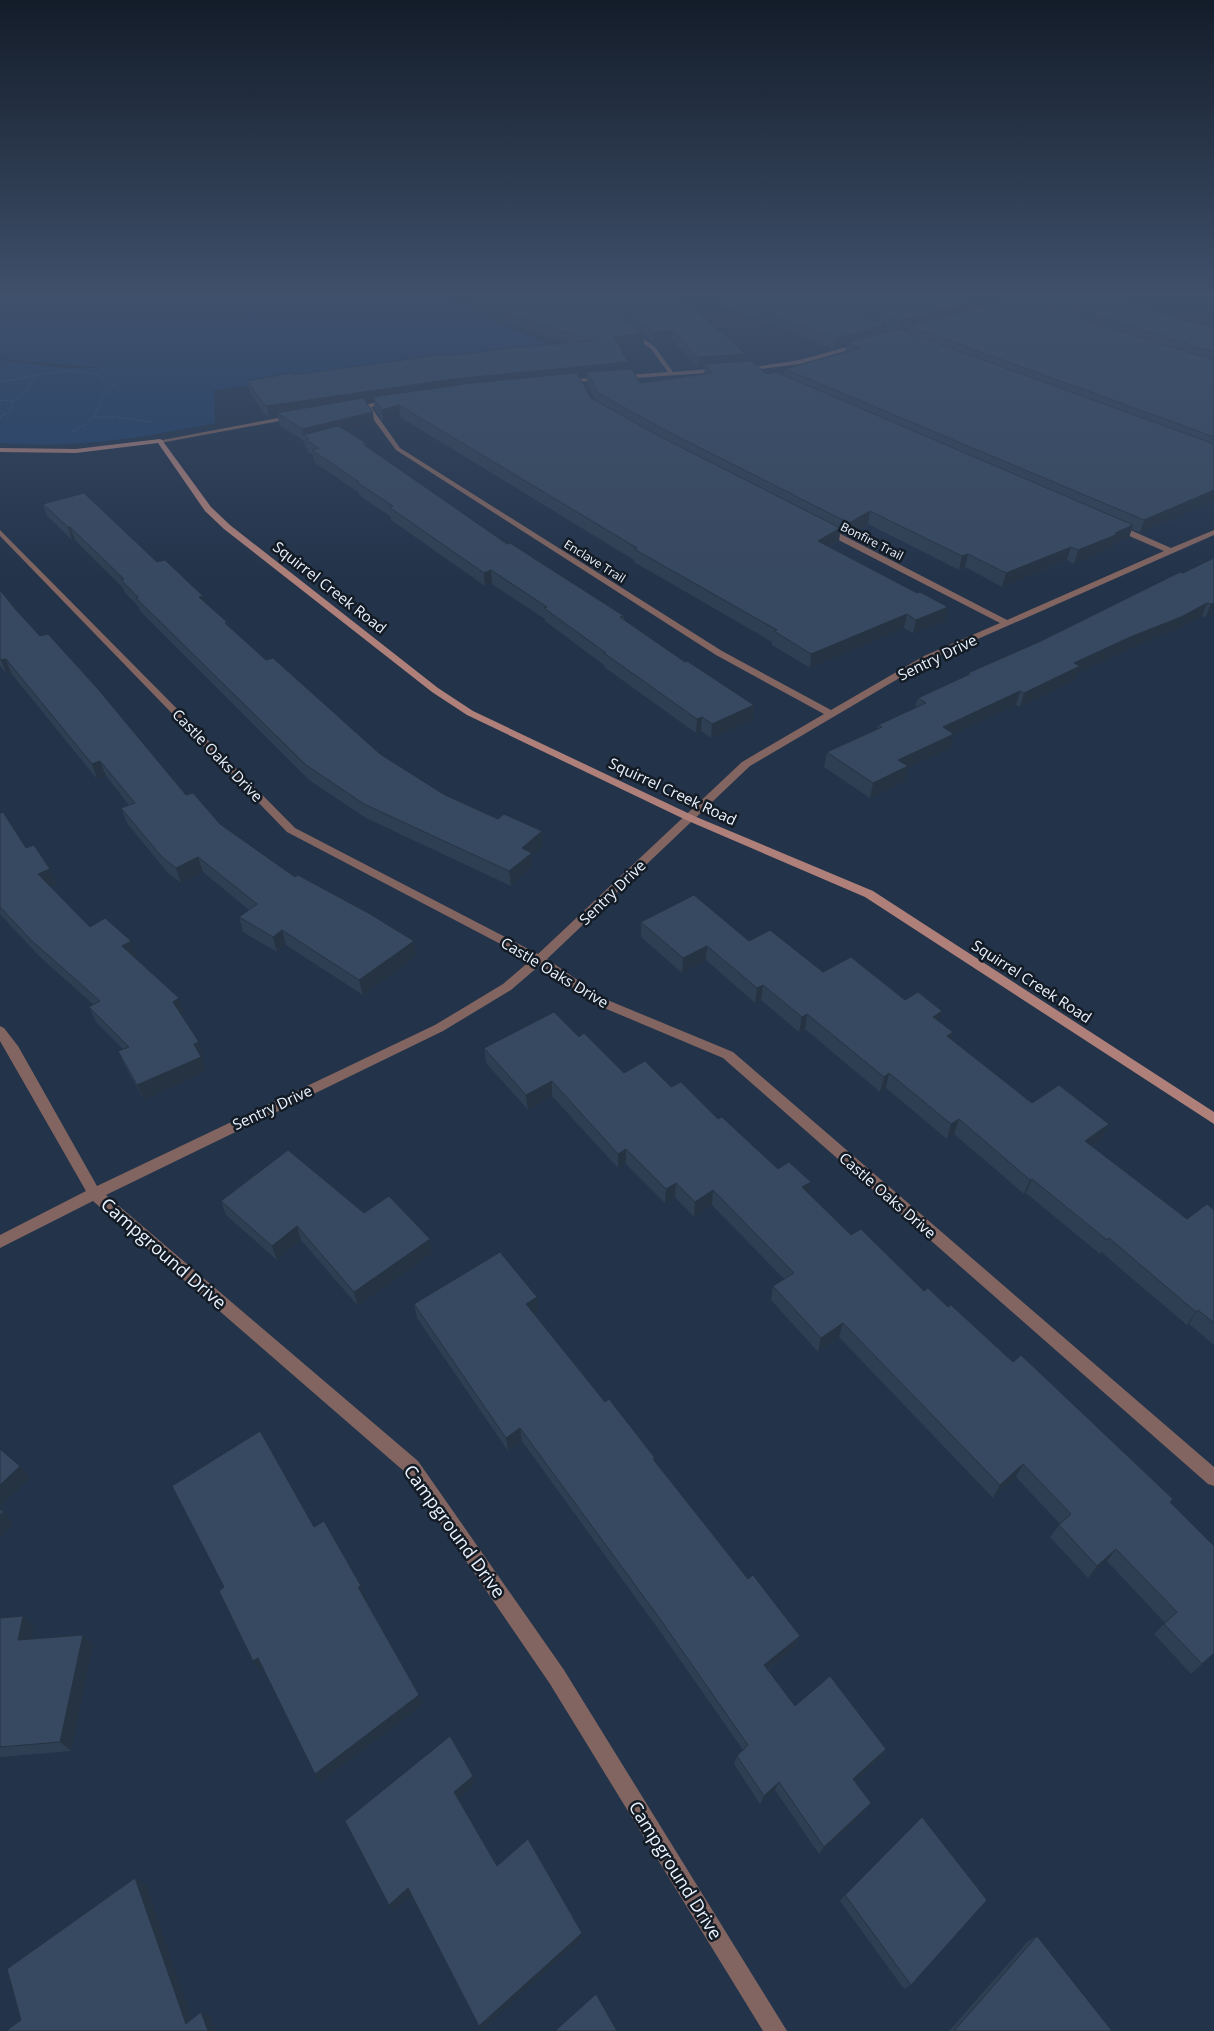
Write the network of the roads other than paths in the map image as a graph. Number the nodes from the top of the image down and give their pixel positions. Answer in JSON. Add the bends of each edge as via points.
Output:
{"nodes":[{"id":1,"x":395,"y":402,"type":"edge"},
{"id":2,"x":366,"y":405,"type":"junction"},
{"id":3,"x":347,"y":408,"type":"edge"},
{"id":4,"x":299,"y":416,"type":"edge"},
{"id":5,"x":160,"y":441,"type":"junction"},
{"id":6,"x":0,"y":450,"type":"edge"},
{"id":7,"x":812,"y":523,"type":"edge"},
{"id":8,"x":1107,"y":524,"type":"edge"},
{"id":9,"x":0,"y":532,"type":"edge"},
{"id":10,"x":1214,"y":532,"type":"edge"},
{"id":11,"x":1170,"y":551,"type":"junction"},
{"id":12,"x":1007,"y":623,"type":"junction"},
{"id":13,"x":832,"y":714,"type":"junction"},
{"id":14,"x":690,"y":818,"type":"junction"},
{"id":15,"x":539,"y":959,"type":"junction"},
{"id":16,"x":0,"y":1031,"type":"edge"},
{"id":17,"x":1214,"y":1119,"type":"edge"},
{"id":18,"x":94,"y":1193,"type":"junction"},
{"id":19,"x":0,"y":1242,"type":"edge"},
{"id":20,"x":1214,"y":1478,"type":"edge"},
{"id":21,"x":776,"y":2031,"type":"edge"}],
"edges":[{"from":1,"to":2,"type":"street"},
{"from":2,"to":3,"type":"street"},
{"from":2,"to":13,"type":"street","name":"Enclave Trail","via":[[398,449],[719,653]]},
{"from":4,"to":5,"type":"street"},
{"from":5,"to":6,"type":"street","via":[[76,451]]},
{"from":5,"to":14,"type":"street","name":"Squirrel Creek Road","via":[[208,509],[227,527],[435,690],[470,713]]},
{"from":7,"to":12,"type":"street","name":"Bonfire Trail"},
{"from":8,"to":11,"type":"street"},
{"from":9,"to":15,"type":"street","name":"Castle Oaks Drive","via":[[291,830]]},
{"from":10,"to":11,"type":"street","name":"Sentry Drive"},
{"from":11,"to":12,"type":"street","name":"Sentry Drive"},
{"from":12,"to":13,"type":"street","name":"Sentry Drive","via":[[927,658]]},
{"from":13,"to":14,"type":"street","name":"Sentry Drive","via":[[746,764]]},
{"from":14,"to":15,"type":"street","name":"Sentry Drive"},
{"from":14,"to":17,"type":"street","name":"Squirrel Creek Road","via":[[869,894]]},
{"from":15,"to":18,"type":"street","name":"Sentry Drive","via":[[507,987],[439,1028]]},
{"from":15,"to":20,"type":"street","name":"Castle Oaks Drive","via":[[601,1002],[728,1055]]},
{"from":16,"to":18,"type":"street","name":"Campground Drive"},
{"from":18,"to":19,"type":"street","name":"Sentry Drive"},
{"from":18,"to":21,"type":"street","name":"Campground Drive","via":[[412,1467],[557,1677]]}]}
